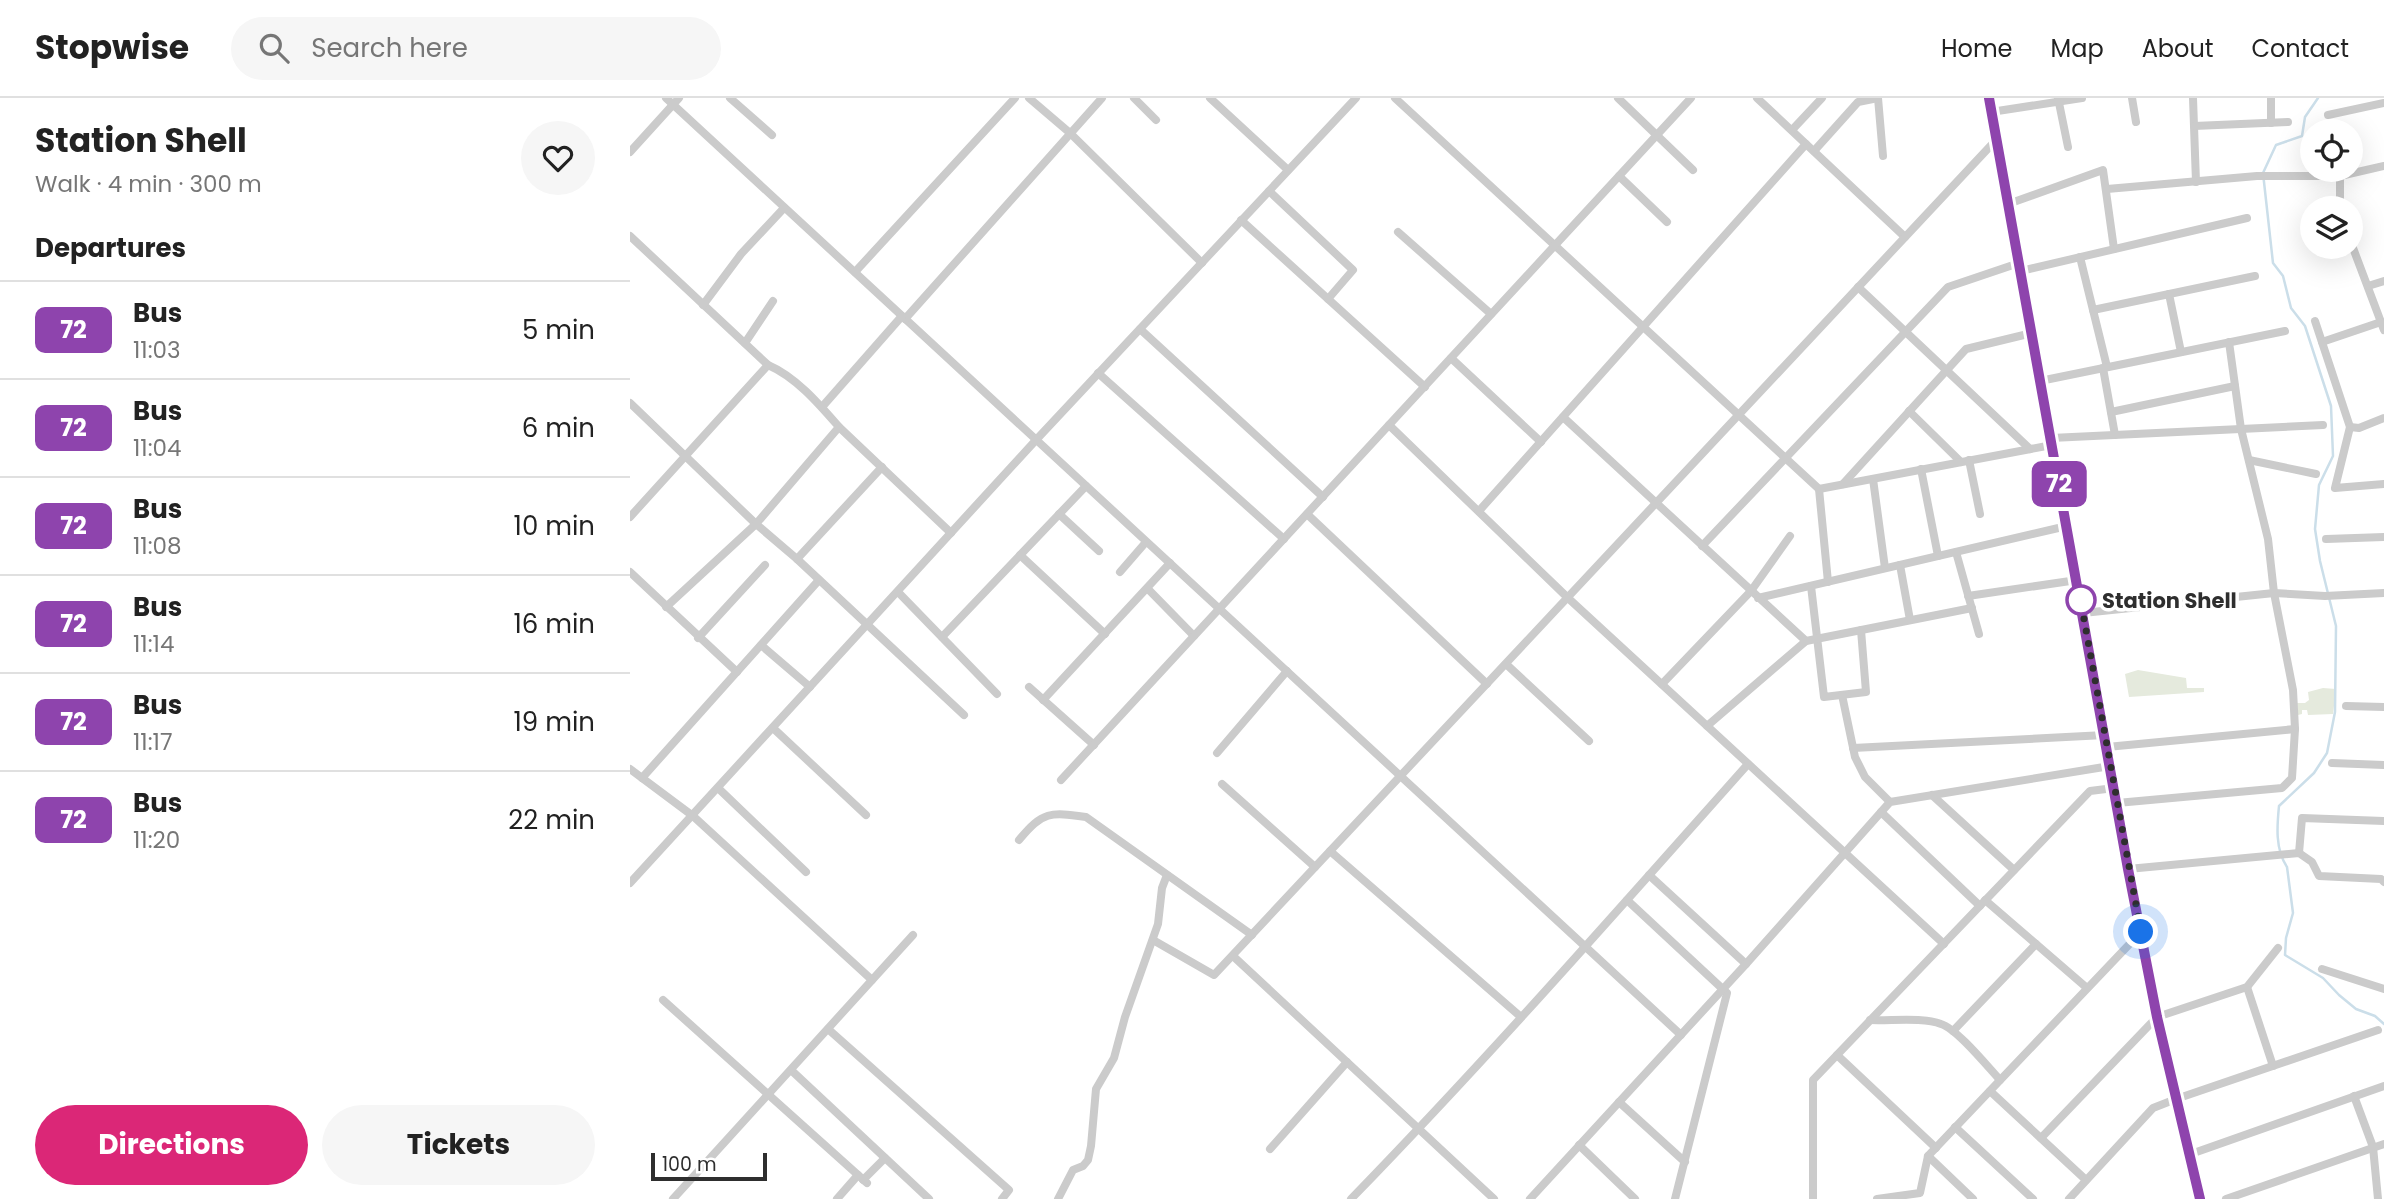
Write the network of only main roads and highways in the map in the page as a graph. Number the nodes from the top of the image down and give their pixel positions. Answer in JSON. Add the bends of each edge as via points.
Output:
{"nodes":[{"id":1,"x":1989,"y":98,"type":"edge"},
{"id":2,"x":2200,"y":1199,"type":"edge"}],
"edges":[{"from":1,"to":2,"type":"main road","via":[[2128,869]]}]}
